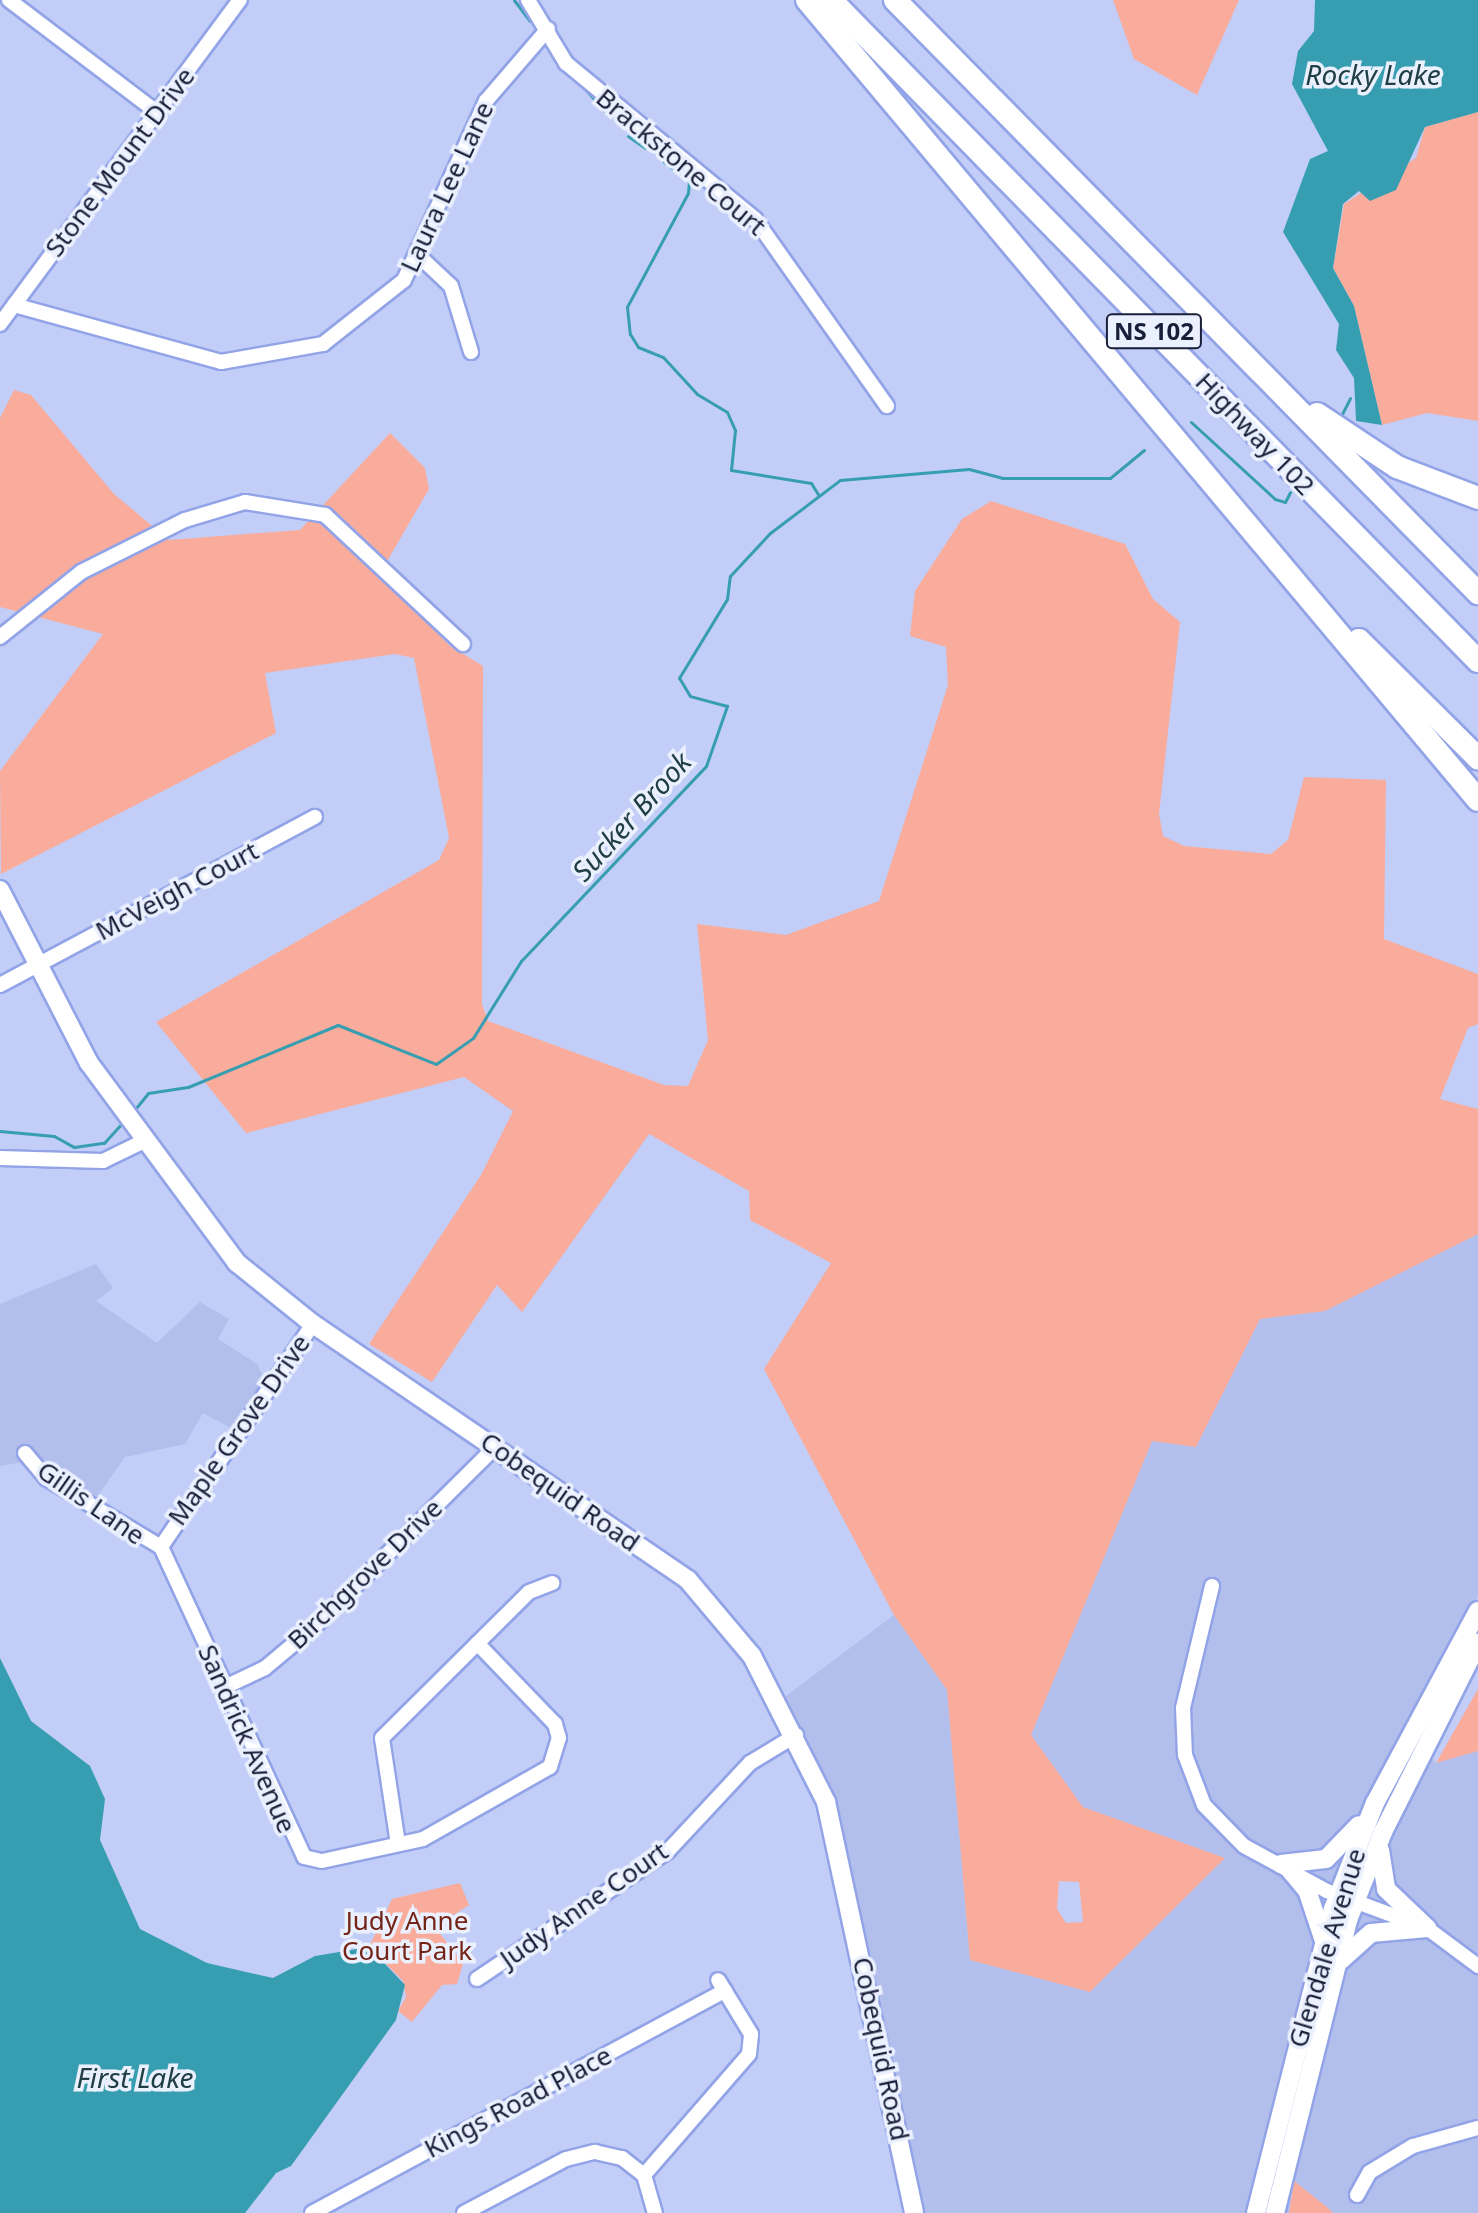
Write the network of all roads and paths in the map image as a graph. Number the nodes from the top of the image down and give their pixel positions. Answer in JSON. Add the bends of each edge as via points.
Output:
{"nodes":[{"id":1,"x":9,"y":0,"type":"edge"},
{"id":2,"x":240,"y":0,"type":"edge"},
{"id":3,"x":528,"y":0,"type":"edge"},
{"id":4,"x":807,"y":0,"type":"edge"},
{"id":5,"x":831,"y":0,"type":"edge"},
{"id":6,"x":895,"y":0,"type":"edge"},
{"id":7,"x":548,"y":29,"type":"junction"},
{"id":8,"x":158,"y":113,"type":"junction"},
{"id":9,"x":418,"y":255,"type":"junction"},
{"id":10,"x":14,"y":305,"type":"junction"},
{"id":11,"x":0,"y":324,"type":"edge"},
{"id":12,"x":471,"y":352,"type":"dead end"},
{"id":13,"x":1266,"y":376,"type":"junction"},
{"id":14,"x":887,"y":406,"type":"dead end"},
{"id":15,"x":1362,"y":476,"type":"junction"},
{"id":16,"x":1478,"y":498,"type":"edge"},
{"id":17,"x":1240,"y":520,"type":"junction"},
{"id":18,"x":1478,"y":574,"type":"edge"},
{"id":19,"x":1478,"y":593,"type":"edge"},
{"id":20,"x":0,"y":637,"type":"edge"},
{"id":21,"x":463,"y":644,"type":"dead end"},
{"id":22,"x":1478,"y":661,"type":"edge"},
{"id":23,"x":1478,"y":758,"type":"edge"},
{"id":24,"x":1478,"y":800,"type":"edge"},
{"id":25,"x":315,"y":817,"type":"dead end"},
{"id":26,"x":0,"y":890,"type":"edge"},
{"id":27,"x":39,"y":965,"type":"junction"},
{"id":28,"x":0,"y":985,"type":"edge"},
{"id":29,"x":144,"y":1141,"type":"junction"},
{"id":30,"x":0,"y":1158,"type":"edge"},
{"id":31,"x":313,"y":1324,"type":"junction"},
{"id":32,"x":495,"y":1447,"type":"junction"},
{"id":33,"x":25,"y":1453,"type":"dead end"},
{"id":34,"x":163,"y":1542,"type":"junction"},
{"id":35,"x":552,"y":1583,"type":"dead end"},
{"id":36,"x":1212,"y":1586,"type":"dead end"},
{"id":37,"x":1478,"y":1611,"type":"edge"},
{"id":38,"x":477,"y":1643,"type":"junction"},
{"id":39,"x":1478,"y":1643,"type":"edge"},
{"id":40,"x":225,"y":1687,"type":"junction"},
{"id":41,"x":796,"y":1735,"type":"junction"},
{"id":42,"x":1375,"y":1803,"type":"junction"},
{"id":43,"x":1383,"y":1832,"type":"junction"},
{"id":44,"x":398,"y":1844,"type":"junction"},
{"id":45,"x":1286,"y":1867,"type":"junction"},
{"id":46,"x":1347,"y":1899,"type":"junction"},
{"id":47,"x":1427,"y":1928,"type":"junction"},
{"id":48,"x":1324,"y":1939,"type":"junction"},
{"id":49,"x":1478,"y":1966,"type":"edge"},
{"id":50,"x":477,"y":1979,"type":"dead end"},
{"id":51,"x":1330,"y":1981,"type":"junction"},
{"id":52,"x":1478,"y":2128,"type":"edge"},
{"id":53,"x":644,"y":2175,"type":"junction"},
{"id":54,"x":1357,"y":2195,"type":"dead end"},
{"id":55,"x":312,"y":2213,"type":"edge"},
{"id":56,"x":464,"y":2213,"type":"edge"},
{"id":57,"x":655,"y":2213,"type":"edge"},
{"id":58,"x":914,"y":2213,"type":"edge"},
{"id":59,"x":1256,"y":2213,"type":"edge"},
{"id":60,"x":1275,"y":2213,"type":"edge"}],
"edges":[{"from":1,"to":8,"type":"street"},
{"from":2,"to":8,"type":"street","name":"Stone Mount Drive"},
{"from":3,"to":7,"type":"street","name":"Brackstone Court"},
{"from":4,"to":17,"type":"highway"},
{"from":5,"to":22,"type":"highway","name":"Highway 102","number":"NS 102"},
{"from":6,"to":13,"type":"highway","name":"Highway 102","number":"NS 102"},
{"from":7,"to":9,"type":"street","name":"Laura Lee Lane","via":[[486,101]]},
{"from":7,"to":14,"type":"street","name":"Brackstone Court","via":[[566,63],[605,100],[755,219]]},
{"from":8,"to":10,"type":"street","name":"Stone Mount Drive"},
{"from":9,"to":10,"type":"street","name":"Laura Lee Lane","via":[[371,313],[323,344],[271,359],[221,362]]},
{"from":9,"to":12,"type":"street","via":[[451,286]]},
{"from":10,"to":11,"type":"street","name":"Stone Mount Drive"},
{"from":13,"to":15,"type":"highway","name":"Highway 102","number":"NS 102"},
{"from":13,"to":16,"type":"highway","via":[[1397,467]]},
{"from":15,"to":18,"type":"highway"},
{"from":15,"to":19,"type":"highway","name":"Highway 102","number":"NS 102"},
{"from":17,"to":23,"type":"highway"},
{"from":17,"to":24,"type":"highway"},
{"from":20,"to":21,"type":"street","via":[[81,572],[185,520],[245,502],[325,515]]},
{"from":25,"to":27,"type":"street","name":"McVeigh Court"},
{"from":26,"to":27,"type":"main road","name":"Cobequid Road"},
{"from":27,"to":28,"type":"street","name":"McVeigh Court"},
{"from":27,"to":29,"type":"main road","name":"Cobequid Road","via":[[89,1063]]},
{"from":29,"to":30,"type":"street","via":[[103,1161]]},
{"from":29,"to":31,"type":"main road","name":"Cobequid Road","via":[[237,1263]]},
{"from":31,"to":32,"type":"main road","name":"Cobequid Road"},
{"from":31,"to":34,"type":"street","name":"Maple Grove Drive"},
{"from":32,"to":40,"type":"street","name":"Birchgrove Drive","via":[[314,1627],[265,1668]]},
{"from":32,"to":41,"type":"main road","name":"Cobequid Road","via":[[711,1600]]},
{"from":33,"to":34,"type":"street","name":"Gillis Lane","via":[[46,1478]]},
{"from":34,"to":40,"type":"street","name":"Sandrick Avenue"},
{"from":35,"to":38,"type":"street","via":[[529,1592]]},
{"from":36,"to":45,"type":"street","via":[[1183,1708],[1185,1755],[1218,1824]]},
{"from":37,"to":42,"type":"main road","name":"Glendale Avenue"},
{"from":38,"to":44,"type":"street","via":[[382,1738]]},
{"from":38,"to":44,"type":"street","name":"Sandrick Avenue","via":[[549,1713],[556,1754],[539,1777],[457,1826]]},
{"from":39,"to":43,"type":"main road","name":"Glendale Avenue"},
{"from":40,"to":44,"type":"street","name":"Sandrick Avenue","via":[[298,1851],[322,1861]]},
{"from":41,"to":50,"type":"street","name":"Judy Anne Court","via":[[750,1763],[667,1852]]},
{"from":41,"to":58,"type":"main road","name":"Cobequid Road","via":[[847,1877]]},
{"from":42,"to":45,"type":"main road","via":[[1326,1859]]},
{"from":42,"to":46,"type":"main road","name":"Glendale Avenue"},
{"from":43,"to":46,"type":"main road","name":"Glendale Avenue"},
{"from":43,"to":47,"type":"main road","via":[[1386,1889]]},
{"from":45,"to":46,"type":"street"},
{"from":45,"to":48,"type":"main road","via":[[1312,1900]]},
{"from":46,"to":47,"type":"street"},
{"from":46,"to":48,"type":"main road","name":"Glendale Avenue"},
{"from":46,"to":51,"type":"main road","name":"Glendale Avenue"},
{"from":47,"to":49,"type":"street"},
{"from":47,"to":51,"type":"main road","via":[[1371,1933],[1353,1944]]},
{"from":48,"to":59,"type":"main road","name":"Glendale Avenue"},
{"from":51,"to":60,"type":"main road","name":"Glendale Avenue"},
{"from":52,"to":54,"type":"street","via":[[1413,2146],[1370,2172]]},
{"from":53,"to":55,"type":"street","name":"Kings Road Place","via":[[749,2054],[751,2034],[722,1985]]},
{"from":53,"to":56,"type":"street","via":[[622,2158],[580,2153]]},
{"from":53,"to":57,"type":"street"}]}
